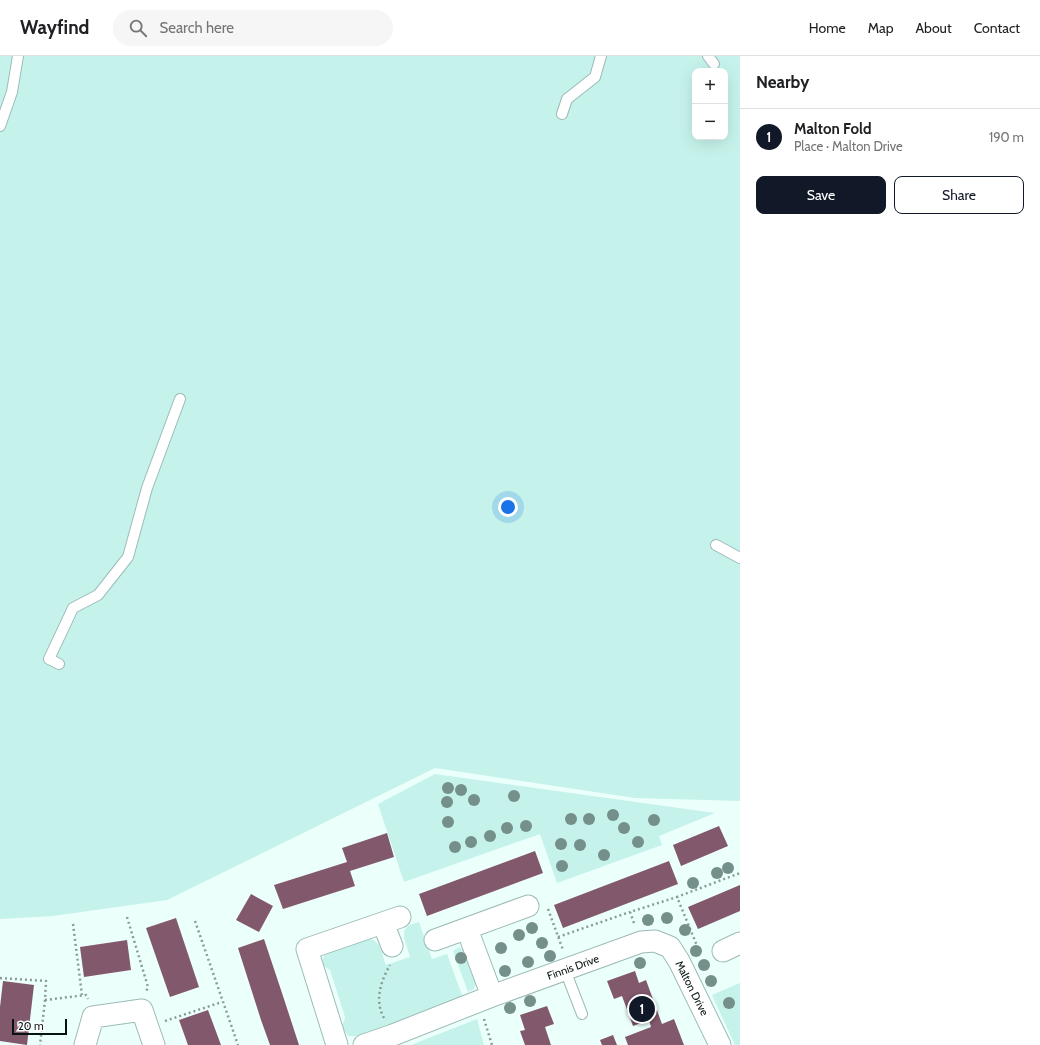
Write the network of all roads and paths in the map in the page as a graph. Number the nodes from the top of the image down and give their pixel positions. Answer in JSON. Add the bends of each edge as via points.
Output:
{"nodes":[{"id":1,"x":18,"y":56,"type":"edge"},
{"id":2,"x":601,"y":56,"type":"edge"},
{"id":3,"x":562,"y":114,"type":"dead end"},
{"id":4,"x":0,"y":126,"type":"edge"},
{"id":5,"x":180,"y":399,"type":"dead end"},
{"id":6,"x":716,"y":545,"type":"dead end"},
{"id":7,"x":740,"y":558,"type":"edge"},
{"id":8,"x":59,"y":664,"type":"dead end"},
{"id":9,"x":740,"y":873,"type":"edge"},
{"id":10,"x":677,"y":897,"type":"junction"},
{"id":11,"x":528,"y":906,"type":"joint"},
{"id":12,"x":630,"y":912,"type":"junction"},
{"id":13,"x":127,"y":917,"type":"dead end"},
{"id":14,"x":195,"y":921,"type":"dead end"},
{"id":15,"x":73,"y":924,"type":"dead end"},
{"id":16,"x":467,"y":929,"type":"junction"},
{"id":17,"x":558,"y":937,"type":"junction"},
{"id":18,"x":435,"y":940,"type":"dead end"},
{"id":19,"x":648,"y":941,"type":"junction"},
{"id":20,"x":392,"y":946,"type":"joint"},
{"id":21,"x":679,"y":960,"type":"junction"},
{"id":22,"x":567,"y":969,"type":"junction"},
{"id":23,"x":0,"y":978,"type":"edge"},
{"id":24,"x":82,"y":995,"type":"junction"},
{"id":25,"x":485,"y":999,"type":"junction"},
{"id":26,"x":45,"y":1000,"type":"junction"},
{"id":27,"x":222,"y":1002,"type":"junction"},
{"id":28,"x":582,"y":1014,"type":"dead end"},
{"id":29,"x":93,"y":1017,"type":"junction"},
{"id":30,"x":148,"y":1027,"type":"edge"},
{"id":31,"x":393,"y":1035,"type":"junction"},
{"id":32,"x":40,"y":1045,"type":"edge"},
{"id":33,"x":85,"y":1045,"type":"edge"},
{"id":34,"x":238,"y":1045,"type":"edge"},
{"id":35,"x":337,"y":1045,"type":"edge"},
{"id":36,"x":364,"y":1045,"type":"edge"},
{"id":37,"x":492,"y":1045,"type":"edge"},
{"id":38,"x":720,"y":1045,"type":"edge"}],
"edges":[{"from":1,"to":4,"type":"lane","via":[[12,92]]},
{"from":2,"to":3,"type":"lane","via":[[595,76],[567,99]]},
{"from":5,"to":8,"type":"lane","via":[[147,488],[128,557],[98,595],[73,608],[49,659]]},
{"from":6,"to":7,"type":"lane"},
{"from":9,"to":10,"type":"path"},
{"from":10,"to":12,"type":"path"},
{"from":10,"to":21,"type":"path","via":[[700,953]]},
{"from":11,"to":16,"type":"street"},
{"from":11,"to":17,"type":"path","via":[[546,903]]},
{"from":12,"to":17,"type":"path"},
{"from":12,"to":19,"type":"path"},
{"from":13,"to":30,"type":"path","via":[[148,987]]},
{"from":14,"to":27,"type":"path"},
{"from":15,"to":24,"type":"path"},
{"from":16,"to":18,"type":"street"},
{"from":16,"to":25,"type":"street"},
{"from":17,"to":22,"type":"path"},
{"from":19,"to":21,"type":"street","name":"Malton Drive","via":[[670,947]]},
{"from":19,"to":22,"type":"street","name":"Finnis Drive"},
{"from":20,"to":31,"type":"path","via":[[391,962],[382,979],[378,997],[381,1013]]},
{"from":20,"to":35,"type":"street","via":[[391,920],[307,949]]},
{"from":21,"to":38,"type":"street","name":"Malton Drive"},
{"from":22,"to":25,"type":"street","name":"Finnis Drive"},
{"from":22,"to":28,"type":"lane"},
{"from":23,"to":26,"type":"path","via":[[46,982]]},
{"from":24,"to":26,"type":"path"},
{"from":24,"to":29,"type":"path","via":[[86,995]]},
{"from":25,"to":31,"type":"street","name":"Finnis Drive"},
{"from":25,"to":37,"type":"path"},
{"from":26,"to":32,"type":"path"},
{"from":27,"to":30,"type":"path"},
{"from":27,"to":34,"type":"path"},
{"from":29,"to":30,"type":"street"},
{"from":29,"to":33,"type":"street"},
{"from":31,"to":36,"type":"street","name":"Finnis Drive"}]}
